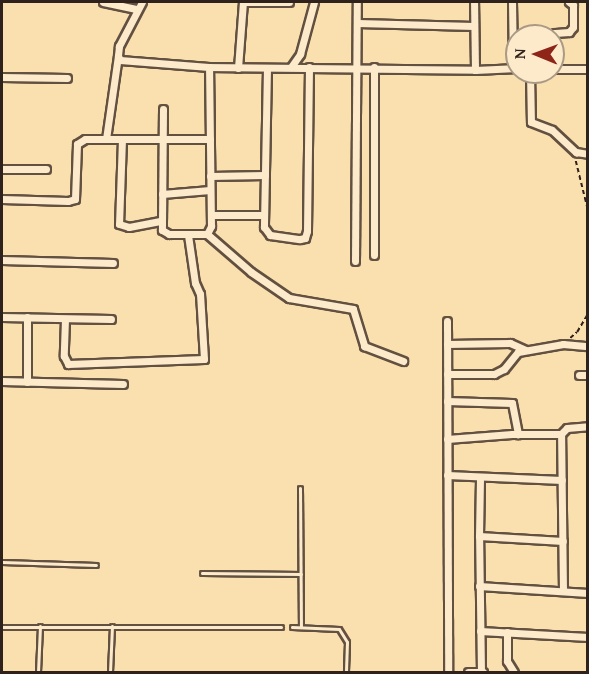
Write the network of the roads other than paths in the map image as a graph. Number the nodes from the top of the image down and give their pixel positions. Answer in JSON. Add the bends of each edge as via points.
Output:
{"nodes":[{"id":1,"x":104,"y":2,"type":"edge"},
{"id":2,"x":142,"y":2,"type":"edge"},
{"id":3,"x":243,"y":2,"type":"edge"},
{"id":4,"x":289,"y":2,"type":"edge"},
{"id":5,"x":314,"y":2,"type":"edge"},
{"id":6,"x":357,"y":2,"type":"edge"},
{"id":7,"x":474,"y":2,"type":"edge"},
{"id":8,"x":512,"y":2,"type":"edge"},
{"id":9,"x":569,"y":2,"type":"edge"},
{"id":10,"x":137,"y":9,"type":"junction"},
{"id":11,"x":357,"y":23,"type":"junction"},
{"id":12,"x":513,"y":24,"type":"edge"},
{"id":13,"x":474,"y":26,"type":"junction"},
{"id":14,"x":565,"y":32,"type":"edge"},
{"id":15,"x":117,"y":56,"type":"junction"},
{"id":16,"x":359,"y":66,"type":"junction"},
{"id":17,"x":209,"y":67,"type":"junction"},
{"id":18,"x":291,"y":67,"type":"junction"},
{"id":19,"x":309,"y":67,"type":"junction"},
{"id":20,"x":374,"y":67,"type":"junction"},
{"id":21,"x":238,"y":68,"type":"junction"},
{"id":22,"x":267,"y":68,"type":"junction"},
{"id":23,"x":505,"y":68,"type":"edge"},
{"id":24,"x":565,"y":69,"type":"edge"},
{"id":25,"x":585,"y":69,"type":"dead end"},
{"id":26,"x":475,"y":70,"type":"junction"},
{"id":27,"x":2,"y":77,"type":"edge"},
{"id":28,"x":67,"y":78,"type":"dead end"},
{"id":29,"x":530,"y":84,"type":"edge"},
{"id":30,"x":163,"y":109,"type":"dead end"},
{"id":31,"x":105,"y":139,"type":"junction"},
{"id":32,"x":122,"y":139,"type":"junction"},
{"id":33,"x":210,"y":139,"type":"junction"},
{"id":34,"x":163,"y":140,"type":"junction"},
{"id":35,"x":588,"y":154,"type":"edge"},
{"id":36,"x":2,"y":169,"type":"edge"},
{"id":37,"x":46,"y":169,"type":"dead end"},
{"id":38,"x":265,"y":175,"type":"junction"},
{"id":39,"x":210,"y":176,"type":"junction"},
{"id":40,"x":210,"y":190,"type":"junction"},
{"id":41,"x":162,"y":194,"type":"junction"},
{"id":42,"x":2,"y":199,"type":"edge"},
{"id":43,"x":211,"y":215,"type":"junction"},
{"id":44,"x":264,"y":215,"type":"junction"},
{"id":45,"x":161,"y":221,"type":"junction"},
{"id":46,"x":207,"y":234,"type":"junction"},
{"id":47,"x":188,"y":235,"type":"junction"},
{"id":48,"x":374,"y":255,"type":"dead end"},
{"id":49,"x":2,"y":260,"type":"edge"},
{"id":50,"x":355,"y":261,"type":"dead end"},
{"id":51,"x":113,"y":263,"type":"dead end"},
{"id":52,"x":2,"y":317,"type":"edge"},
{"id":53,"x":27,"y":317,"type":"junction"},
{"id":54,"x":65,"y":319,"type":"junction"},
{"id":55,"x":111,"y":319,"type":"dead end"},
{"id":56,"x":447,"y":321,"type":"dead end"},
{"id":57,"x":447,"y":344,"type":"junction"},
{"id":58,"x":588,"y":346,"type":"edge"},
{"id":59,"x":526,"y":350,"type":"junction"},
{"id":60,"x":403,"y":361,"type":"dead end"},
{"id":61,"x":447,"y":374,"type":"junction"},
{"id":62,"x":579,"y":375,"type":"dead end"},
{"id":63,"x":588,"y":375,"type":"edge"},
{"id":64,"x":2,"y":381,"type":"edge"},
{"id":65,"x":27,"y":382,"type":"junction"},
{"id":66,"x":123,"y":384,"type":"dead end"},
{"id":67,"x":447,"y":401,"type":"junction"},
{"id":68,"x":588,"y":426,"type":"edge"},
{"id":69,"x":518,"y":434,"type":"junction"},
{"id":70,"x":561,"y":434,"type":"junction"},
{"id":71,"x":447,"y":440,"type":"junction"},
{"id":72,"x":447,"y":475,"type":"junction"},
{"id":73,"x":480,"y":477,"type":"junction"},
{"id":74,"x":562,"y":480,"type":"junction"},
{"id":75,"x":300,"y":488,"type":"dead end"},
{"id":76,"x":479,"y":536,"type":"junction"},
{"id":77,"x":563,"y":541,"type":"junction"},
{"id":78,"x":2,"y":562,"type":"edge"},
{"id":79,"x":96,"y":565,"type":"dead end"},
{"id":80,"x":202,"y":573,"type":"dead end"},
{"id":81,"x":301,"y":574,"type":"junction"},
{"id":82,"x":479,"y":586,"type":"junction"},
{"id":83,"x":563,"y":591,"type":"junction"},
{"id":84,"x":588,"y":593,"type":"edge"},
{"id":85,"x":40,"y":626,"type":"junction"},
{"id":86,"x":112,"y":626,"type":"junction"},
{"id":87,"x":2,"y":627,"type":"edge"},
{"id":88,"x":281,"y":627,"type":"dead end"},
{"id":89,"x":292,"y":627,"type":"dead end"},
{"id":90,"x":301,"y":627,"type":"junction"},
{"id":91,"x":480,"y":631,"type":"junction"},
{"id":92,"x":507,"y":632,"type":"junction"},
{"id":93,"x":588,"y":637,"type":"edge"},
{"id":94,"x":38,"y":672,"type":"edge"},
{"id":95,"x":110,"y":672,"type":"edge"},
{"id":96,"x":346,"y":672,"type":"edge"},
{"id":97,"x":448,"y":672,"type":"edge"},
{"id":98,"x":468,"y":672,"type":"edge"},
{"id":99,"x":482,"y":672,"type":"edge"},
{"id":100,"x":514,"y":672,"type":"edge"}],
"edges":[{"from":1,"to":10,"type":"street"},
{"from":2,"to":10,"type":"street"},
{"from":3,"to":4,"type":"street"},
{"from":3,"to":21,"type":"street"},
{"from":5,"to":18,"type":"street","via":[[300,54]]},
{"from":6,"to":11,"type":"street"},
{"from":7,"to":13,"type":"street"},
{"from":8,"to":12,"type":"street"},
{"from":9,"to":14,"type":"street","via":[[573,5],[573,27]]},
{"from":10,"to":15,"type":"street"},
{"from":11,"to":13,"type":"street"},
{"from":11,"to":16,"type":"street"},
{"from":13,"to":26,"type":"street"},
{"from":15,"to":17,"type":"street","via":[[125,62]]},
{"from":15,"to":31,"type":"street"},
{"from":16,"to":19,"type":"street"},
{"from":16,"to":20,"type":"street"},
{"from":16,"to":50,"type":"street"},
{"from":17,"to":21,"type":"street"},
{"from":17,"to":33,"type":"street"},
{"from":18,"to":19,"type":"street"},
{"from":18,"to":22,"type":"street"},
{"from":19,"to":44,"type":"street","via":[[306,235],[300,239],[270,236],[264,227]]},
{"from":20,"to":26,"type":"street"},
{"from":20,"to":48,"type":"street"},
{"from":21,"to":22,"type":"street"},
{"from":22,"to":38,"type":"street"},
{"from":23,"to":26,"type":"street"},
{"from":24,"to":25,"type":"street"},
{"from":27,"to":28,"type":"street"},
{"from":29,"to":35,"type":"street","via":[[531,122],[552,130],[576,152]]},
{"from":30,"to":34,"type":"street"},
{"from":31,"to":32,"type":"street"},
{"from":31,"to":42,"type":"street","via":[[85,139],[77,144],[76,193],[72,201]]},
{"from":32,"to":34,"type":"street"},
{"from":32,"to":45,"type":"street","via":[[119,224],[129,227]]},
{"from":33,"to":34,"type":"street"},
{"from":33,"to":39,"type":"street"},
{"from":34,"to":41,"type":"street"},
{"from":36,"to":37,"type":"street"},
{"from":38,"to":39,"type":"street"},
{"from":38,"to":44,"type":"street"},
{"from":39,"to":40,"type":"street"},
{"from":40,"to":41,"type":"street"},
{"from":40,"to":43,"type":"street"},
{"from":41,"to":45,"type":"street"},
{"from":43,"to":44,"type":"street"},
{"from":43,"to":46,"type":"street"},
{"from":45,"to":47,"type":"street","via":[[165,233]]},
{"from":46,"to":47,"type":"street"},
{"from":46,"to":60,"type":"street","via":[[289,298],[353,309],[364,346]]},
{"from":47,"to":54,"type":"street","via":[[200,294],[204,359],[68,364],[64,356]]},
{"from":49,"to":51,"type":"street"},
{"from":52,"to":53,"type":"street"},
{"from":53,"to":54,"type":"street"},
{"from":53,"to":65,"type":"street"},
{"from":54,"to":55,"type":"street"},
{"from":56,"to":57,"type":"street"},
{"from":57,"to":59,"type":"street","via":[[510,343]]},
{"from":57,"to":61,"type":"street"},
{"from":58,"to":59,"type":"street","via":[[563,344]]},
{"from":59,"to":61,"type":"street","via":[[512,357],[499,373]]},
{"from":61,"to":67,"type":"street"},
{"from":62,"to":63,"type":"street"},
{"from":64,"to":65,"type":"street"},
{"from":65,"to":66,"type":"street"},
{"from":67,"to":69,"type":"street","via":[[512,403]]},
{"from":67,"to":71,"type":"street"},
{"from":68,"to":70,"type":"street","via":[[567,428]]},
{"from":69,"to":70,"type":"street"},
{"from":69,"to":71,"type":"street"},
{"from":70,"to":74,"type":"street"},
{"from":71,"to":72,"type":"street"},
{"from":72,"to":73,"type":"street"},
{"from":72,"to":97,"type":"street"},
{"from":73,"to":74,"type":"street"},
{"from":73,"to":76,"type":"street"},
{"from":74,"to":77,"type":"street"},
{"from":75,"to":81,"type":"lane"},
{"from":76,"to":77,"type":"street"},
{"from":76,"to":82,"type":"street"},
{"from":77,"to":83,"type":"street"},
{"from":78,"to":79,"type":"lane"},
{"from":80,"to":81,"type":"lane"},
{"from":81,"to":90,"type":"lane"},
{"from":82,"to":83,"type":"street"},
{"from":82,"to":91,"type":"street"},
{"from":83,"to":84,"type":"street"},
{"from":85,"to":86,"type":"lane"},
{"from":85,"to":87,"type":"lane"},
{"from":85,"to":94,"type":"lane"},
{"from":86,"to":88,"type":"lane"},
{"from":86,"to":95,"type":"lane"},
{"from":89,"to":90,"type":"lane"},
{"from":90,"to":96,"type":"lane","via":[[331,627],[345,634]]},
{"from":91,"to":92,"type":"street"},
{"from":91,"to":99,"type":"street"},
{"from":92,"to":93,"type":"street"},
{"from":92,"to":100,"type":"street","via":[[507,661]]},
{"from":98,"to":99,"type":"street"}]}
